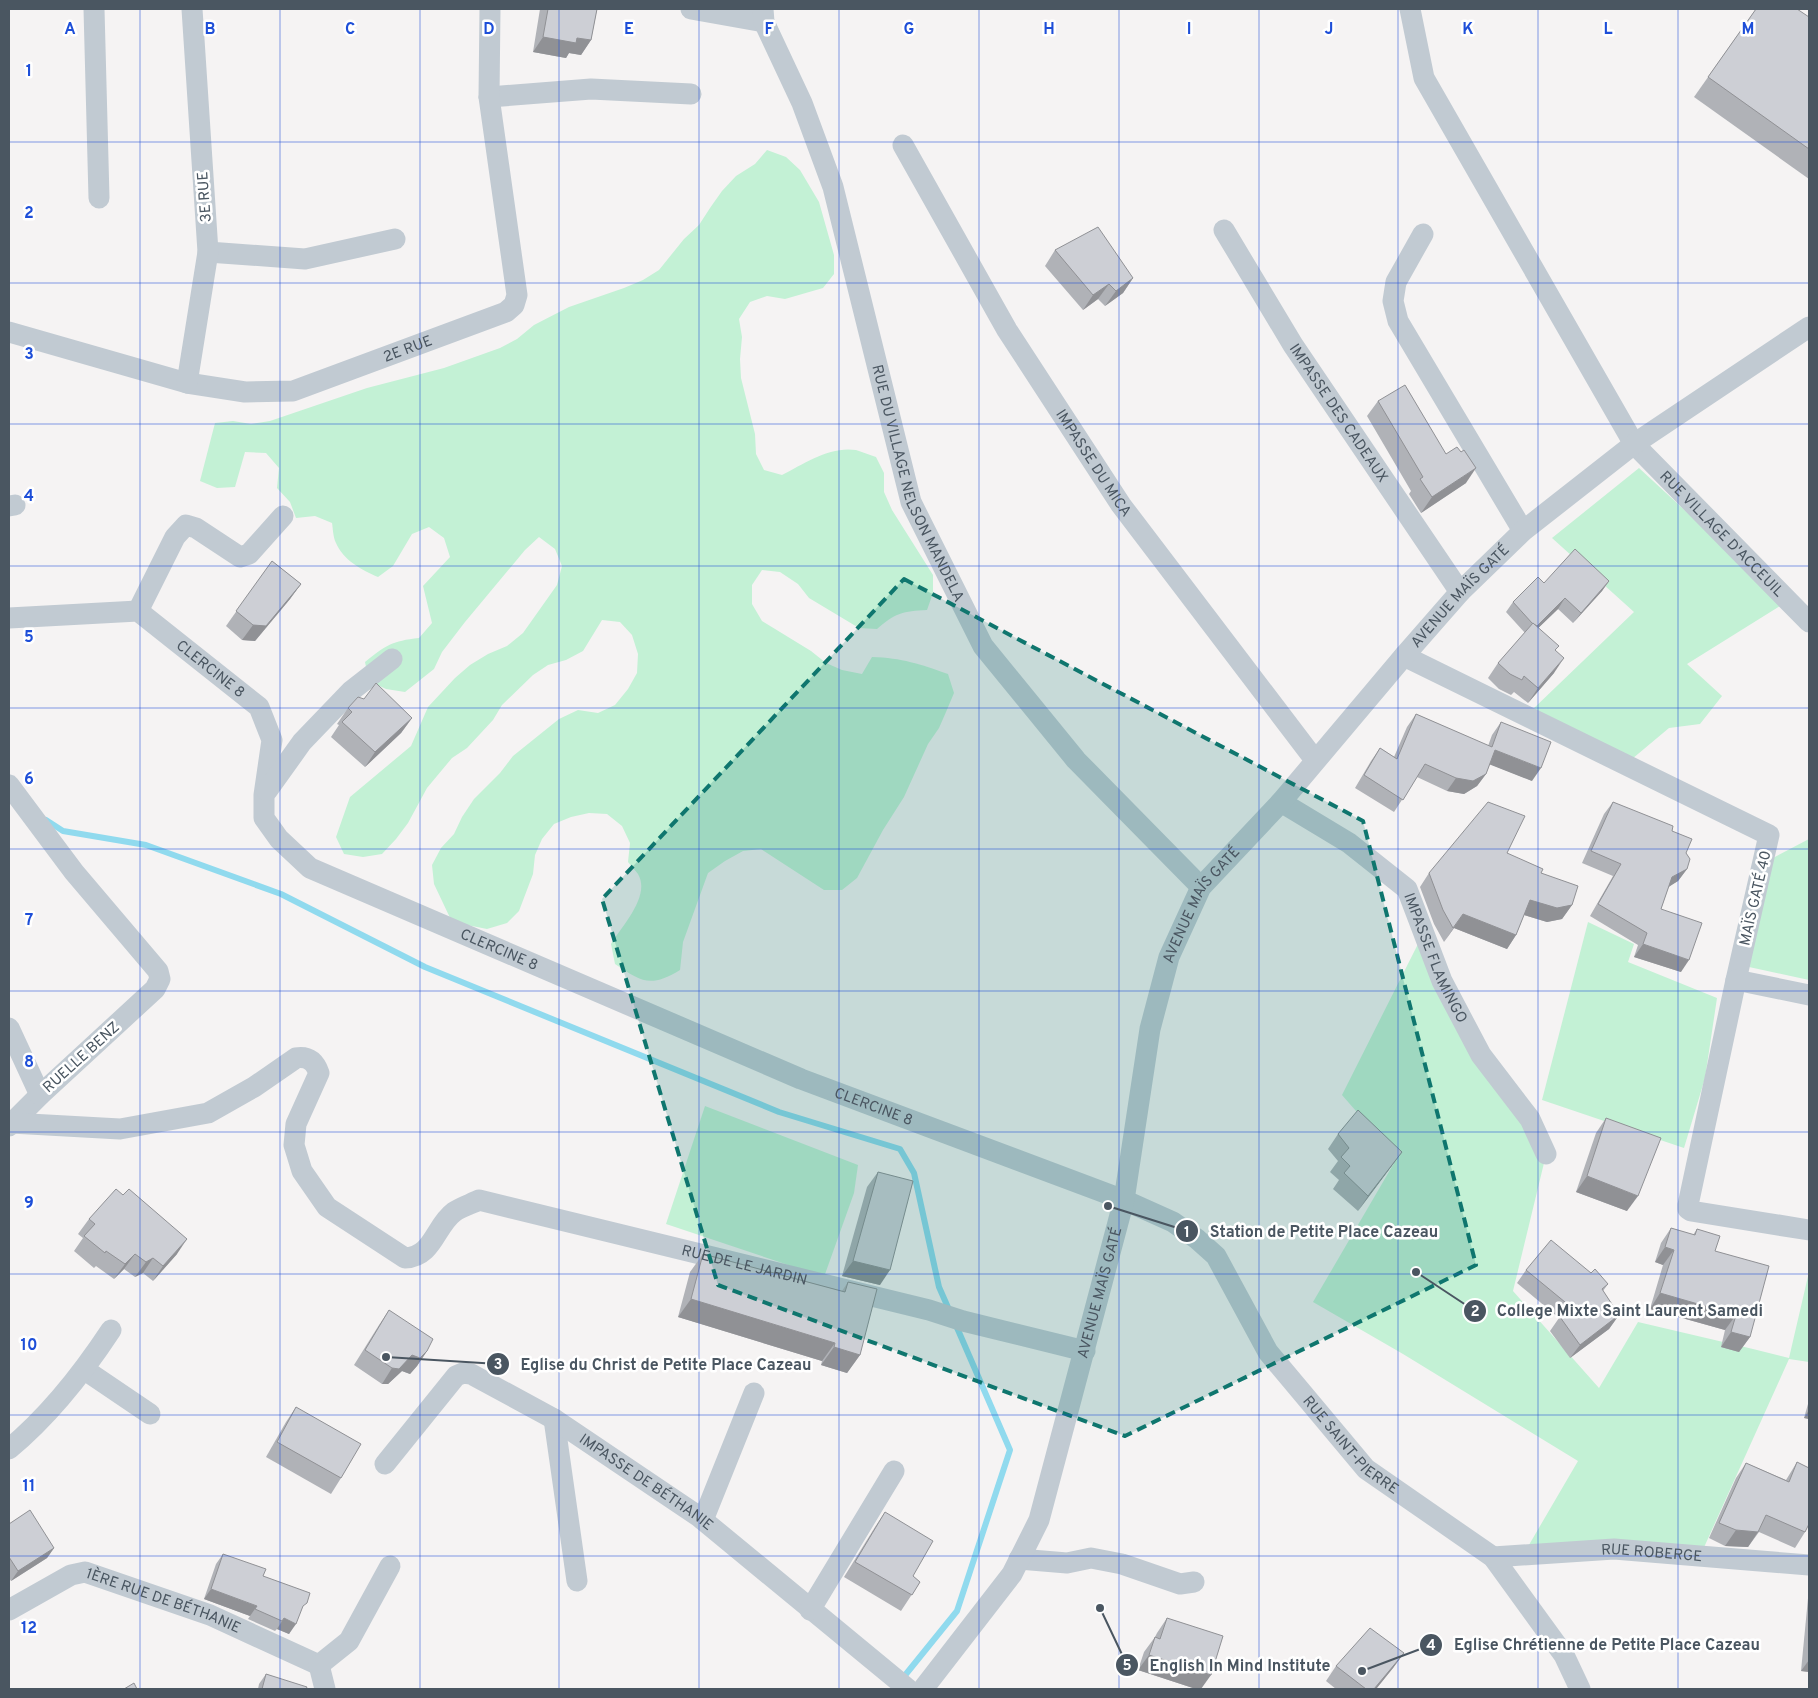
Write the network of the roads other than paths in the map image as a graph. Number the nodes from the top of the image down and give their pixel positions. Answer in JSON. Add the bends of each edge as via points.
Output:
{"nodes":[{"id":1,"x":94,"y":9,"type":"edge"},
{"id":2,"x":192,"y":9,"type":"edge"},
{"id":3,"x":490,"y":9,"type":"edge"},
{"id":4,"x":690,"y":9,"type":"edge"},
{"id":5,"x":1410,"y":9,"type":"edge"},
{"id":6,"x":764,"y":16,"type":"edge"},
{"id":7,"x":691,"y":94,"type":"dead end"},
{"id":8,"x":489,"y":97,"type":"junction"},
{"id":9,"x":903,"y":145,"type":"dead end"},
{"id":10,"x":99,"y":198,"type":"dead end"},
{"id":11,"x":1224,"y":230,"type":"dead end"},
{"id":12,"x":1422,"y":234,"type":"dead end"},
{"id":13,"x":394,"y":239,"type":"dead end"},
{"id":14,"x":208,"y":252,"type":"junction"},
{"id":15,"x":1809,"y":328,"type":"edge"},
{"id":16,"x":9,"y":332,"type":"edge"},
{"id":17,"x":187,"y":383,"type":"junction"},
{"id":18,"x":1634,"y":444,"type":"junction"},
{"id":19,"x":283,"y":516,"type":"dead end"},
{"id":20,"x":1523,"y":531,"type":"junction"},
{"id":21,"x":1460,"y":592,"type":"junction"},
{"id":22,"x":138,"y":611,"type":"junction"},
{"id":23,"x":9,"y":618,"type":"edge"},
{"id":24,"x":1809,"y":622,"type":"edge"},
{"id":25,"x":1404,"y":656,"type":"junction"},
{"id":26,"x":392,"y":659,"type":"dead end"},
{"id":27,"x":1315,"y":760,"type":"junction"},
{"id":28,"x":9,"y":786,"type":"edge"},
{"id":29,"x":264,"y":796,"type":"junction"},
{"id":30,"x":1281,"y":802,"type":"junction"},
{"id":31,"x":1201,"y":887,"type":"junction"},
{"id":32,"x":1736,"y":980,"type":"junction"},
{"id":33,"x":1809,"y":995,"type":"edge"},
{"id":34,"x":9,"y":1028,"type":"edge"},
{"id":35,"x":40,"y":1095,"type":"junction"},
{"id":36,"x":10,"y":1125,"type":"edge"},
{"id":37,"x":1546,"y":1154,"type":"dead end"},
{"id":38,"x":1124,"y":1200,"type":"junction"},
{"id":39,"x":1809,"y":1230,"type":"edge"},
{"id":40,"x":111,"y":1330,"type":"dead end"},
{"id":41,"x":1085,"y":1351,"type":"junction"},
{"id":42,"x":85,"y":1370,"type":"junction"},
{"id":43,"x":754,"y":1393,"type":"dead end"},
{"id":44,"x":150,"y":1414,"type":"dead end"},
{"id":45,"x":554,"y":1420,"type":"junction"},
{"id":46,"x":9,"y":1449,"type":"edge"},
{"id":47,"x":385,"y":1464,"type":"dead end"},
{"id":48,"x":894,"y":1470,"type":"dead end"},
{"id":49,"x":703,"y":1520,"type":"junction"},
{"id":50,"x":1493,"y":1557,"type":"junction"},
{"id":51,"x":1019,"y":1560,"type":"junction"},
{"id":52,"x":1809,"y":1565,"type":"edge"},
{"id":53,"x":390,"y":1566,"type":"dead end"},
{"id":54,"x":577,"y":1581,"type":"dead end"},
{"id":55,"x":1194,"y":1582,"type":"dead end"},
{"id":56,"x":9,"y":1610,"type":"edge"},
{"id":57,"x":810,"y":1610,"type":"junction"},
{"id":58,"x":319,"y":1665,"type":"junction"},
{"id":59,"x":325,"y":1689,"type":"edge"},
{"id":60,"x":908,"y":1689,"type":"edge"},
{"id":61,"x":923,"y":1689,"type":"edge"},
{"id":62,"x":1580,"y":1689,"type":"edge"}],
"edges":[{"from":1,"to":10,"type":"street"},
{"from":2,"to":14,"type":"street","name":"3E RUE"},
{"from":3,"to":8,"type":"street","name":"2E RUE"},
{"from":4,"to":6,"type":"street"},
{"from":5,"to":18,"type":"street","name":"RUE VILLAGE D'ACCEUIL","via":[[1424,78]]},
{"from":6,"to":31,"type":"street","name":"RUE DU VILLAGE NELSON MANDELA","via":[[802,103],[833,187],[911,502],[983,646],[1076,760]]},
{"from":7,"to":8,"type":"street","via":[[591,89]]},
{"from":8,"to":17,"type":"street","name":"2E RUE","via":[[517,295],[514,305],[506,312],[293,390],[245,392]]},
{"from":9,"to":27,"type":"street","name":"IMPASSE DU MICA","via":[[1007,330],[1121,505]]},
{"from":11,"to":21,"type":"street","name":"IMPASSE DES CADEAUX","via":[[1293,345]]},
{"from":12,"to":20,"type":"street","via":[[1396,282],[1393,301],[1398,320]]},
{"from":13,"to":14,"type":"street","via":[[305,259]]},
{"from":14,"to":17,"type":"street","name":"3E RUE"},
{"from":15,"to":18,"type":"street","name":"AVENUE MAÏS GATÉ"},
{"from":16,"to":17,"type":"street","name":"2E RUE"},
{"from":18,"to":20,"type":"street","name":"AVENUE MAÏS GATÉ"},
{"from":18,"to":24,"type":"street","name":"RUE VILLAGE D'ACCEUIL"},
{"from":19,"to":22,"type":"street","via":[[249,554],[240,557],[196,528],[186,525],[174,537]]},
{"from":20,"to":21,"type":"street","name":"AVENUE MAÏS GATÉ"},
{"from":21,"to":25,"type":"street","name":"AVENUE MAÏS GATÉ"},
{"from":22,"to":23,"type":"street"},
{"from":22,"to":29,"type":"street","name":"CLERCINE 8","via":[[259,707],[272,740]]},
{"from":25,"to":27,"type":"street","name":"AVENUE MAÏS GATÉ"},
{"from":25,"to":32,"type":"street","name":"MAÏS GATÉ 40","via":[[1769,835]]},
{"from":26,"to":29,"type":"street","via":[[351,691],[302,742]]},
{"from":27,"to":30,"type":"street","name":"AVENUE MAÏS GATÉ"},
{"from":28,"to":35,"type":"street","name":"RUELLE BENZ","via":[[74,872],[158,971],[160,979],[155,989]]},
{"from":29,"to":38,"type":"street","name":"CLERCINE 8","via":[[264,818],[279,839],[310,868],[801,1079]]},
{"from":30,"to":31,"type":"street","name":"AVENUE MAÏS GATÉ"},
{"from":30,"to":37,"type":"street","name":"IMPASSE FLAMINGO","via":[[1349,843],[1407,889],[1442,981],[1481,1055],[1530,1119]]},
{"from":31,"to":38,"type":"street","name":"AVENUE MAÏS GATÉ","via":[[1169,957],[1150,1029]]},
{"from":32,"to":33,"type":"street"},
{"from":32,"to":39,"type":"street","name":"MAÏS GATÉ 40","via":[[1688,1209]]},
{"from":34,"to":35,"type":"street"},
{"from":35,"to":36,"type":"street","name":"RUELLE BENZ"},
{"from":36,"to":41,"type":"street","name":"RUE DE LE JARDIN","via":[[120,1129],[208,1112],[302,1057],[316,1064],[319,1073],[296,1124],[294,1145],[302,1171],[327,1206],[405,1258],[414,1258],[422,1253],[453,1212],[478,1200]]},
{"from":38,"to":41,"type":"street","name":"AVENUE MAÏS GATÉ"},
{"from":38,"to":50,"type":"street","name":"RUE SAINT-PIERRE","via":[[1173,1222],[1216,1256],[1268,1352],[1366,1469]]},
{"from":40,"to":42,"type":"street"},
{"from":41,"to":51,"type":"street","name":"AVENUE MAÏS GATÉ","via":[[1039,1520]]},
{"from":42,"to":44,"type":"street"},
{"from":42,"to":46,"type":"street","via":[[30,1431]]},
{"from":43,"to":49,"type":"street"},
{"from":45,"to":47,"type":"street","name":"IMPASSE DE BÉTHANIE","via":[[471,1374],[463,1373],[456,1376]]},
{"from":45,"to":49,"type":"street","name":"IMPASSE DE BÉTHANIE"},
{"from":45,"to":54,"type":"street"},
{"from":48,"to":57,"type":"street"},
{"from":49,"to":57,"type":"street","name":"IMPASSE DE BÉTHANIE"},
{"from":50,"to":52,"type":"street","name":"RUE ROBERGE","via":[[1614,1550]]},
{"from":50,"to":62,"type":"street","name":"RUE SAINT-PIERRE","via":[[1564,1655]]},
{"from":51,"to":55,"type":"street","via":[[1067,1562],[1092,1558],[1122,1564],[1180,1584]]},
{"from":51,"to":61,"type":"street","name":"AVENUE MAÏS GATÉ","via":[[1012,1574]]},
{"from":53,"to":58,"type":"street","via":[[350,1641]]},
{"from":56,"to":58,"type":"street","name":"1ÈRE RUE DE BÉTHANIE","via":[[71,1575],[85,1572],[210,1615]]},
{"from":57,"to":60,"type":"street","name":"IMPASSE DE BÉTHANIE"},
{"from":58,"to":59,"type":"street"}]}
